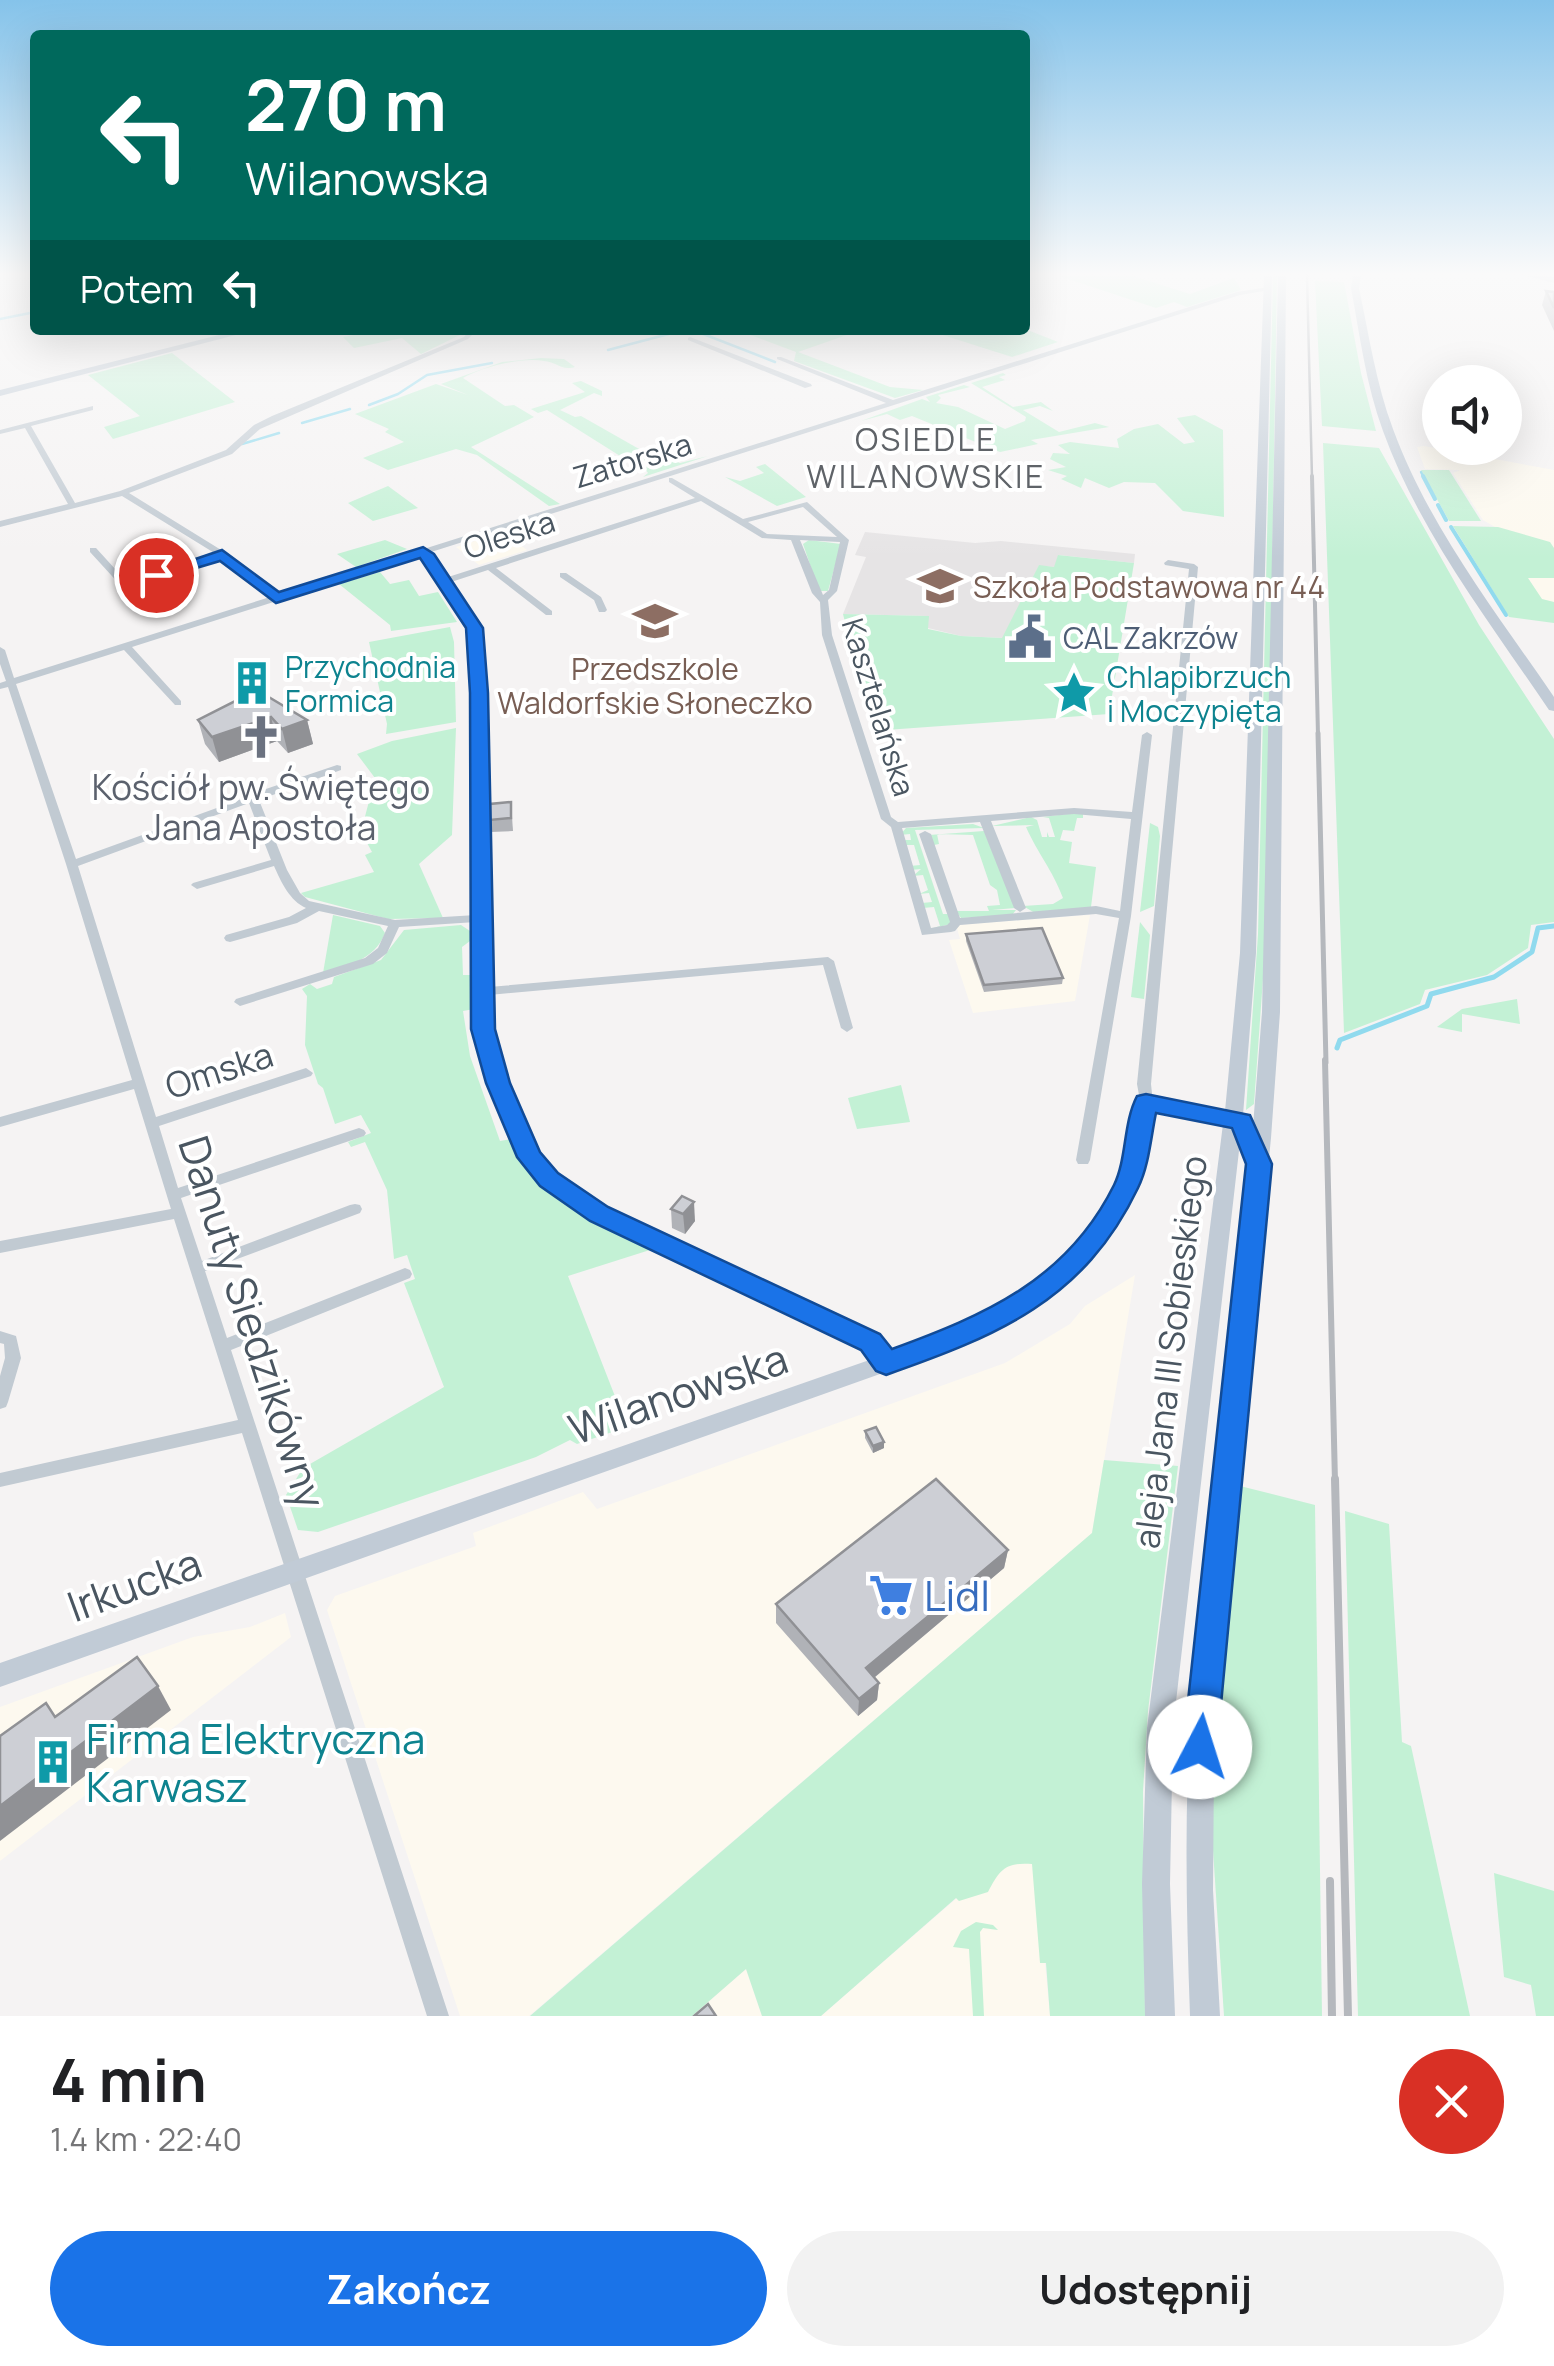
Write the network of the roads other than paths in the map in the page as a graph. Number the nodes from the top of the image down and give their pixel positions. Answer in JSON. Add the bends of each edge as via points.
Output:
{"nodes":[{"id":1,"x":91,"y":370,"type":"edge"},
{"id":2,"x":391,"y":370,"type":"edge"},
{"id":3,"x":764,"y":370,"type":"edge"},
{"id":4,"x":809,"y":370,"type":"edge"},
{"id":5,"x":997,"y":370,"type":"edge"},
{"id":6,"x":1270,"y":370,"type":"edge"},
{"id":7,"x":1273,"y":370,"type":"edge"},
{"id":8,"x":1373,"y":370,"type":"edge"},
{"id":9,"x":808,"y":386,"type":"dead end"},
{"id":10,"x":0,"y":393,"type":"edge"},
{"id":11,"x":894,"y":403,"type":"junction"},
{"id":12,"x":90,"y":408,"type":"dead end"},
{"id":13,"x":27,"y":425,"type":"junction"},
{"id":14,"x":0,"y":432,"type":"edge"},
{"id":15,"x":672,"y":480,"type":"dead end"},
{"id":16,"x":123,"y":492,"type":"junction"},
{"id":17,"x":702,"y":498,"type":"junction"},
{"id":18,"x":72,"y":505,"type":"junction"},
{"id":19,"x":741,"y":522,"type":"junction"},
{"id":20,"x":0,"y":524,"type":"edge"},
{"id":21,"x":795,"y":538,"type":"junction"},
{"id":22,"x":845,"y":540,"type":"junction"},
{"id":23,"x":93,"y":550,"type":"dead end"},
{"id":24,"x":423,"y":552,"type":"junction"},
{"id":25,"x":222,"y":555,"type":"junction"},
{"id":26,"x":1168,"y":563,"type":"dead end"},
{"id":27,"x":489,"y":567,"type":"junction"},
{"id":28,"x":563,"y":575,"type":"dead end"},
{"id":29,"x":446,"y":582,"type":"junction"},
{"id":30,"x":276,"y":598,"type":"junction"},
{"id":31,"x":823,"y":598,"type":"junction"},
{"id":32,"x":602,"y":610,"type":"dead end"},
{"id":33,"x":549,"y":613,"type":"dead end"},
{"id":34,"x":126,"y":646,"type":"junction"},
{"id":35,"x":0,"y":650,"type":"edge"},
{"id":36,"x":6,"y":684,"type":"edge"},
{"id":37,"x":178,"y":703,"type":"dead end"},
{"id":38,"x":1554,"y":707,"type":"edge"},
{"id":39,"x":1147,"y":735,"type":"dead end"},
{"id":40,"x":337,"y":768,"type":"dead end"},
{"id":41,"x":252,"y":798,"type":"junction"},
{"id":42,"x":1136,"y":816,"type":"junction"},
{"id":43,"x":984,"y":818,"type":"junction"},
{"id":44,"x":896,"y":826,"type":"junction"},
{"id":45,"x":926,"y":834,"type":"dead end"},
{"id":46,"x":279,"y":861,"type":"junction"},
{"id":47,"x":72,"y":864,"type":"junction"},
{"id":48,"x":197,"y":884,"type":"dead end"},
{"id":49,"x":317,"y":907,"type":"junction"},
{"id":50,"x":1020,"y":908,"type":"dead end"},
{"id":51,"x":1125,"y":916,"type":"junction"},
{"id":52,"x":480,"y":918,"type":"junction"},
{"id":53,"x":956,"y":922,"type":"junction"},
{"id":54,"x":395,"y":924,"type":"junction"},
{"id":55,"x":230,"y":938,"type":"dead end"},
{"id":56,"x":480,"y":992,"type":"junction"},
{"id":57,"x":240,"y":1002,"type":"dead end"},
{"id":58,"x":846,"y":1028,"type":"dead end"},
{"id":59,"x":306,"y":1073,"type":"dead end"},
{"id":60,"x":138,"y":1082,"type":"junction"},
{"id":61,"x":1146,"y":1102,"type":"junction"},
{"id":62,"x":1233,"y":1118,"type":"junction"},
{"id":63,"x":0,"y":1122,"type":"edge"},
{"id":64,"x":151,"y":1124,"type":"junction"},
{"id":65,"x":359,"y":1133,"type":"dead end"},
{"id":66,"x":1083,"y":1160,"type":"dead end"},
{"id":67,"x":1259,"y":1164,"type":"junction"},
{"id":68,"x":174,"y":1196,"type":"junction"},
{"id":69,"x":354,"y":1209,"type":"dead end"},
{"id":70,"x":179,"y":1213,"type":"junction"},
{"id":71,"x":0,"y":1247,"type":"edge"},
{"id":72,"x":198,"y":1268,"type":"junction"},
{"id":73,"x":405,"y":1274,"type":"dead end"},
{"id":74,"x":0,"y":1337,"type":"edge"},
{"id":75,"x":224,"y":1346,"type":"junction"},
{"id":76,"x":886,"y":1363,"type":"junction"},
{"id":77,"x":0,"y":1402,"type":"edge"},
{"id":78,"x":248,"y":1425,"type":"junction"},
{"id":79,"x":0,"y":1480,"type":"edge"},
{"id":80,"x":294,"y":1569,"type":"junction"},
{"id":81,"x":0,"y":1674,"type":"edge"},
{"id":82,"x":438,"y":2016,"type":"edge"},
{"id":83,"x":1160,"y":2016,"type":"edge"},
{"id":84,"x":1206,"y":2016,"type":"edge"}],
"edges":[{"from":1,"to":10,"type":"main road"},
{"from":2,"to":16,"type":"street","via":[[257,427],[219,457]]},
{"from":3,"to":9,"type":"street"},
{"from":4,"to":11,"type":"street"},
{"from":5,"to":11,"type":"street","name":"Zatorska"},
{"from":6,"to":62,"type":"main road","name":"aleja Jana III Sobieskiego","via":[[1250,917]]},
{"from":7,"to":67,"type":"main road","name":"aleja Jana III Sobieskiego","via":[[1275,890]]},
{"from":8,"to":38,"type":"main road","via":[[1398,454],[1466,574]]},
{"from":11,"to":24,"type":"street","name":"Zatorska"},
{"from":12,"to":13,"type":"street"},
{"from":13,"to":14,"type":"street"},
{"from":13,"to":18,"type":"street"},
{"from":15,"to":17,"type":"street"},
{"from":16,"to":18,"type":"street"},
{"from":16,"to":25,"type":"street"},
{"from":17,"to":19,"type":"street"},
{"from":17,"to":27,"type":"street","name":"Oleska"},
{"from":18,"to":20,"type":"street"},
{"from":19,"to":21,"type":"street","via":[[765,536]]},
{"from":19,"to":22,"type":"street","via":[[804,504]]},
{"from":21,"to":22,"type":"street"},
{"from":21,"to":31,"type":"street","name":"Kasztelańska"},
{"from":22,"to":31,"type":"street","name":"Kasztelańska","via":[[834,592]]},
{"from":23,"to":25,"type":"street","via":[[125,585]]},
{"from":24,"to":29,"type":"street"},
{"from":24,"to":30,"type":"street","name":"Zatorska"},
{"from":25,"to":30,"type":"street"},
{"from":26,"to":61,"type":"street","name":"Wilanowska","via":[[1194,566]]},
{"from":27,"to":29,"type":"street","name":"Oleska"},
{"from":27,"to":33,"type":"street"},
{"from":28,"to":32,"type":"street","via":[[598,599]]},
{"from":29,"to":52,"type":"street","via":[[474,628]]},
{"from":30,"to":34,"type":"street","name":"Zatorska"},
{"from":31,"to":44,"type":"street","name":"Kasztelańska","via":[[827,634],[863,749],[886,819]]},
{"from":34,"to":36,"type":"street","name":"Zatorska"},
{"from":34,"to":37,"type":"street"},
{"from":35,"to":36,"type":"street","name":"Danuty Siedzikówny"},
{"from":36,"to":47,"type":"street","name":"Danuty Siedzikówny"},
{"from":39,"to":42,"type":"street"},
{"from":40,"to":41,"type":"street"},
{"from":41,"to":46,"type":"street"},
{"from":41,"to":47,"type":"street"},
{"from":42,"to":43,"type":"street","via":[[1074,811]]},
{"from":42,"to":51,"type":"street"},
{"from":43,"to":44,"type":"street"},
{"from":43,"to":50,"type":"street"},
{"from":44,"to":53,"type":"street","name":"Kasztelańska","via":[[926,932]]},
{"from":45,"to":53,"type":"street"},
{"from":46,"to":48,"type":"street"},
{"from":46,"to":49,"type":"street","via":[[296,897]]},
{"from":47,"to":60,"type":"street","name":"Danuty Siedzikówny"},
{"from":49,"to":54,"type":"street"},
{"from":49,"to":55,"type":"street"},
{"from":51,"to":53,"type":"street","via":[[1096,910]]},
{"from":51,"to":66,"type":"street"},
{"from":52,"to":54,"type":"street"},
{"from":52,"to":56,"type":"street"},
{"from":54,"to":57,"type":"street","via":[[383,950],[369,961]]},
{"from":56,"to":58,"type":"street","via":[[828,961]]},
{"from":56,"to":76,"type":"street","via":[[498,1083],[519,1138],[549,1180],[614,1222],[870,1342]]},
{"from":59,"to":64,"type":"street","name":"Omska"},
{"from":60,"to":63,"type":"street"},
{"from":60,"to":64,"type":"street","name":"Danuty Siedzikówny"},
{"from":61,"to":62,"type":"main road"},
{"from":61,"to":76,"type":"main road","name":"Wilanowska","via":[[1127,1185],[1080,1257],[1021,1307]]},
{"from":62,"to":67,"type":"main road","via":[[1247,1129]]},
{"from":62,"to":83,"type":"main road","name":"aleja Jana III Sobieskiego","via":[[1160,1728]]},
{"from":64,"to":68,"type":"street","name":"Danuty Siedzikówny"},
{"from":65,"to":68,"type":"street"},
{"from":67,"to":84,"type":"main road","name":"aleja Jana III Sobieskiego","via":[[1200,1747],[1198,1892]]},
{"from":68,"to":70,"type":"street","name":"Danuty Siedzikówny"},
{"from":69,"to":72,"type":"street"},
{"from":70,"to":71,"type":"street"},
{"from":70,"to":72,"type":"street","name":"Danuty Siedzikówny"},
{"from":72,"to":75,"type":"street","name":"Danuty Siedzikówny"},
{"from":73,"to":75,"type":"street"},
{"from":74,"to":77,"type":"street","via":[[10,1340],[13,1358]]},
{"from":75,"to":78,"type":"street","name":"Danuty Siedzikówny"},
{"from":76,"to":80,"type":"main road","name":"Wilanowska"},
{"from":78,"to":79,"type":"street"},
{"from":78,"to":80,"type":"street","name":"Danuty Siedzikówny"},
{"from":80,"to":81,"type":"main road","name":"Irkucka"},
{"from":80,"to":82,"type":"street","name":"Danuty Siedzikówny"}]}
